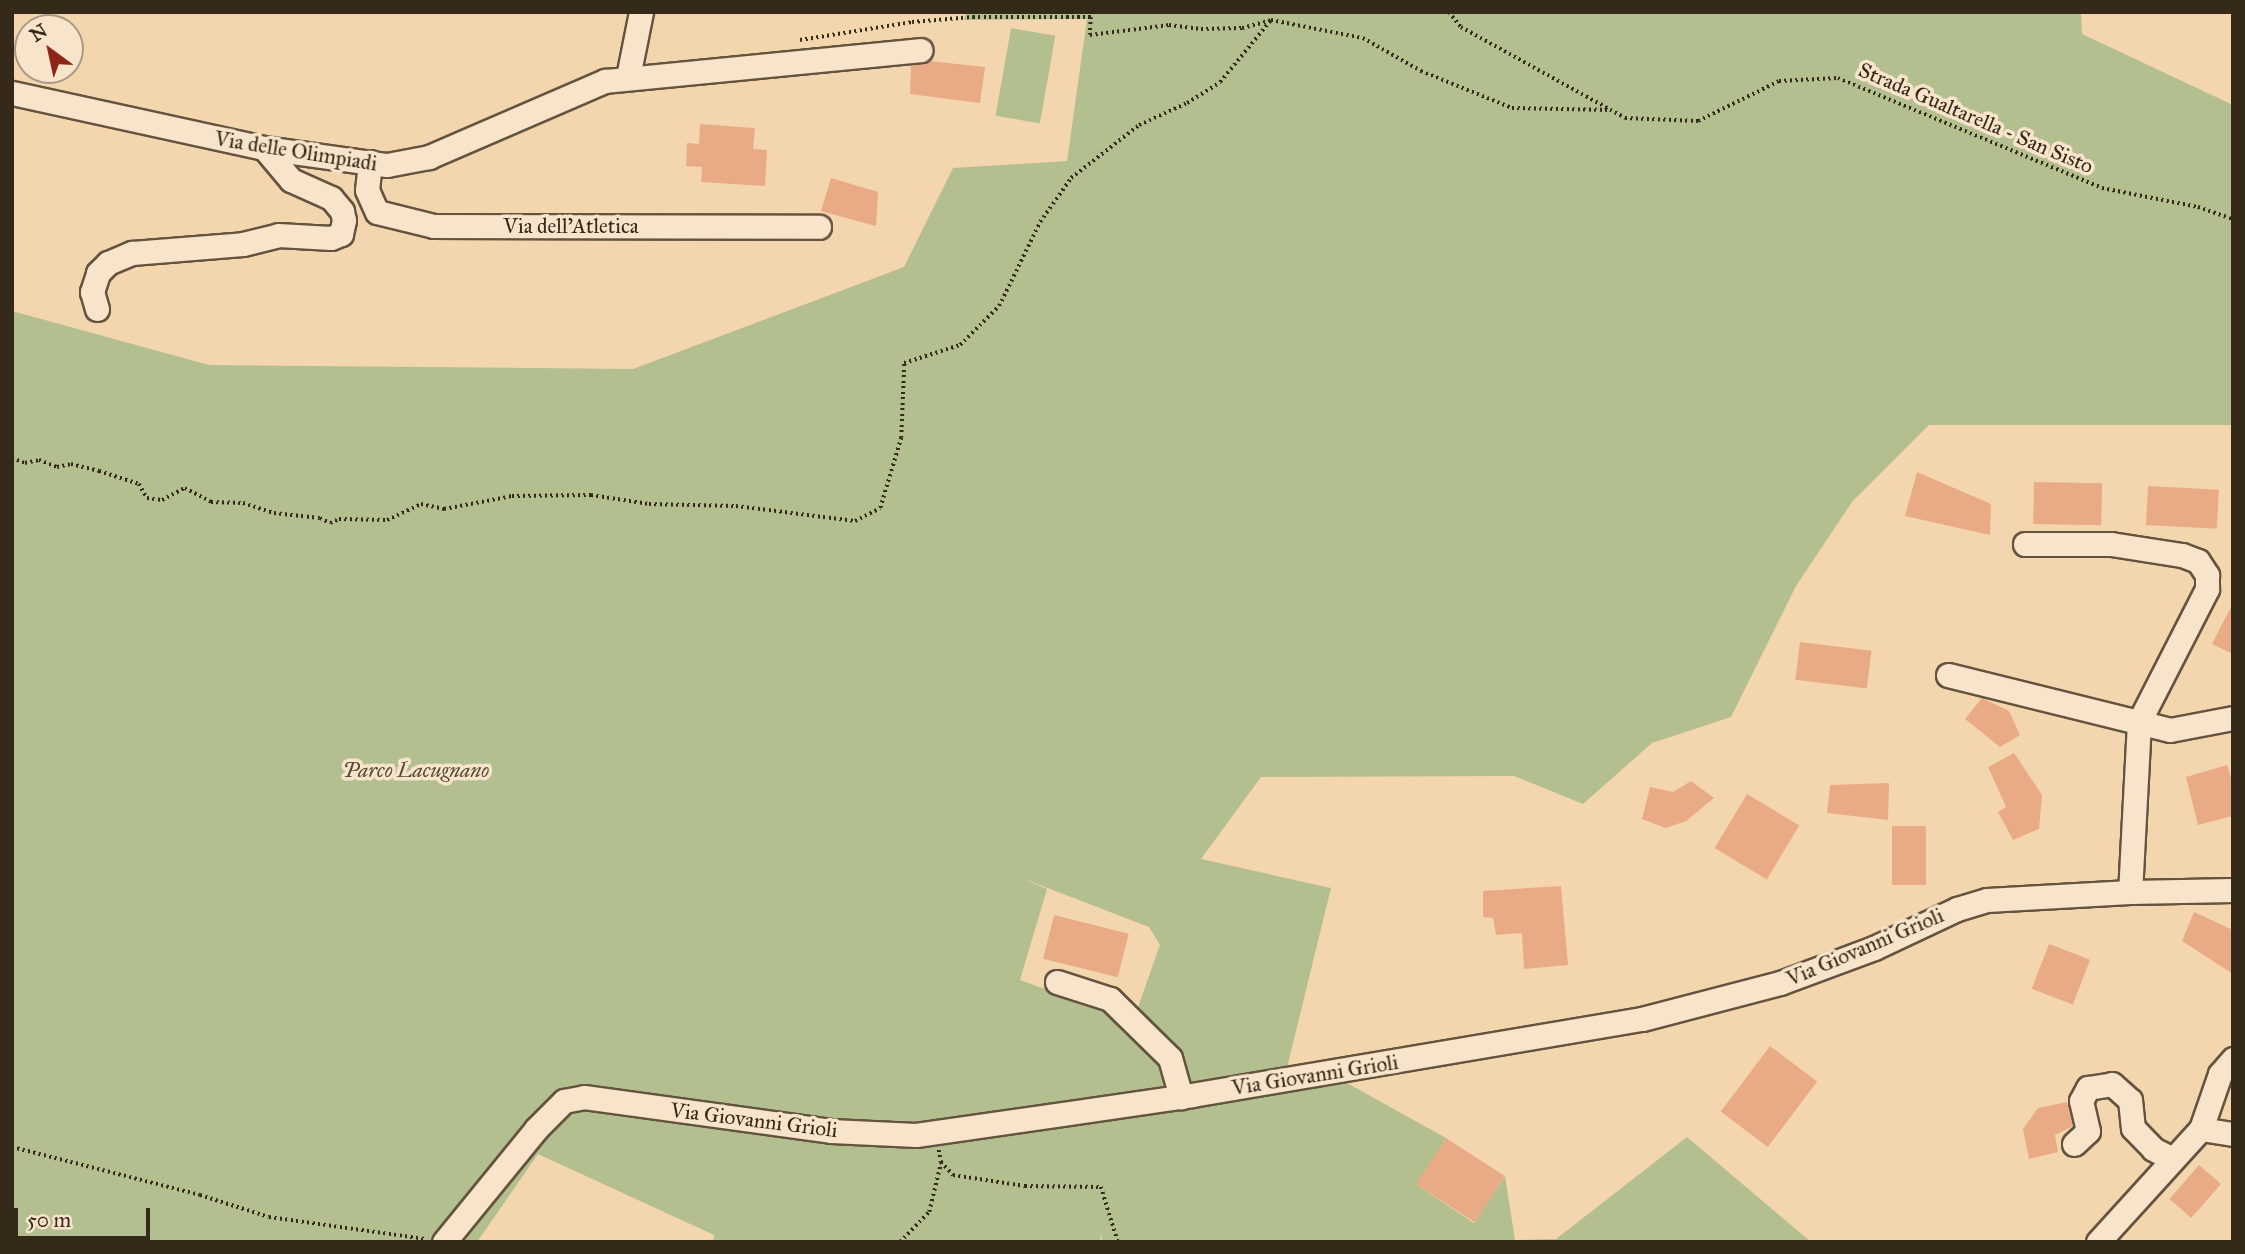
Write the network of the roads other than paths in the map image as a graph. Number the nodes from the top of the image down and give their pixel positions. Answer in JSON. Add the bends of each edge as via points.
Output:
{"nodes":[{"id":1,"x":641,"y":12,"type":"edge"},
{"id":2,"x":919,"y":50,"type":"dead end"},
{"id":3,"x":628,"y":77,"type":"junction"},
{"id":4,"x":12,"y":93,"type":"edge"},
{"id":5,"x":264,"y":148,"type":"junction"},
{"id":6,"x":370,"y":163,"type":"junction"},
{"id":7,"x":819,"y":227,"type":"dead end"},
{"id":8,"x":97,"y":309,"type":"dead end"},
{"id":9,"x":2025,"y":544,"type":"dead end"},
{"id":10,"x":1948,"y":675,"type":"dead end"},
{"id":11,"x":2233,"y":718,"type":"edge"},
{"id":12,"x":2139,"y":722,"type":"junction"},
{"id":13,"x":2233,"y":890,"type":"edge"},
{"id":14,"x":2130,"y":892,"type":"junction"},
{"id":15,"x":1057,"y":982,"type":"dead end"},
{"id":16,"x":2233,"y":1059,"type":"edge"},
{"id":17,"x":1181,"y":1097,"type":"junction"},
{"id":18,"x":2201,"y":1129,"type":"junction"},
{"id":19,"x":2233,"y":1133,"type":"edge"},
{"id":20,"x":2074,"y":1144,"type":"dead end"},
{"id":21,"x":2173,"y":1159,"type":"junction"},
{"id":22,"x":444,"y":1242,"type":"edge"},
{"id":23,"x":2098,"y":1242,"type":"edge"}],
"edges":[{"from":1,"to":3,"type":"street"},
{"from":2,"to":3,"type":"street","name":"Via delle Olimpiadi"},
{"from":3,"to":6,"type":"street","name":"Via delle Olimpiadi","via":[[605,81],[429,157],[387,166]]},
{"from":4,"to":5,"type":"street","name":"Via delle Olimpiadi"},
{"from":5,"to":6,"type":"street","name":"Via delle Olimpiadi"},
{"from":5,"to":8,"type":"street","via":[[291,180],[331,198],[342,211],[341,234],[331,238],[278,235],[243,244],[132,253],[108,263],[98,273],[92,292]]},
{"from":6,"to":7,"type":"street","name":"Via dell'Atletica","via":[[367,190],[377,212],[435,226]]},
{"from":9,"to":12,"type":"street","via":[[2110,544],[2182,555],[2198,561],[2207,575],[2207,589]]},
{"from":10,"to":12,"type":"street"},
{"from":11,"to":12,"type":"street","via":[[2170,730]]},
{"from":12,"to":14,"type":"street"},
{"from":13,"to":14,"type":"street","name":"Via Giovanni Grioli"},
{"from":14,"to":17,"type":"street","name":"Via Giovanni Grioli","via":[[1987,901],[1957,909],[1874,948],[1780,983],[1642,1019]]},
{"from":15,"to":17,"type":"street","via":[[1110,999],[1170,1058]]},
{"from":16,"to":18,"type":"street","via":[[2220,1074]]},
{"from":17,"to":22,"type":"street","name":"Via Giovanni Grioli","via":[[915,1135],[831,1131],[584,1097],[564,1101],[536,1129]]},
{"from":18,"to":19,"type":"street"},
{"from":18,"to":21,"type":"street"},
{"from":20,"to":21,"type":"street","via":[[2088,1131],[2081,1101],[2088,1088],[2112,1084],[2130,1100],[2133,1128],[2153,1149]]},
{"from":21,"to":23,"type":"street"}]}
